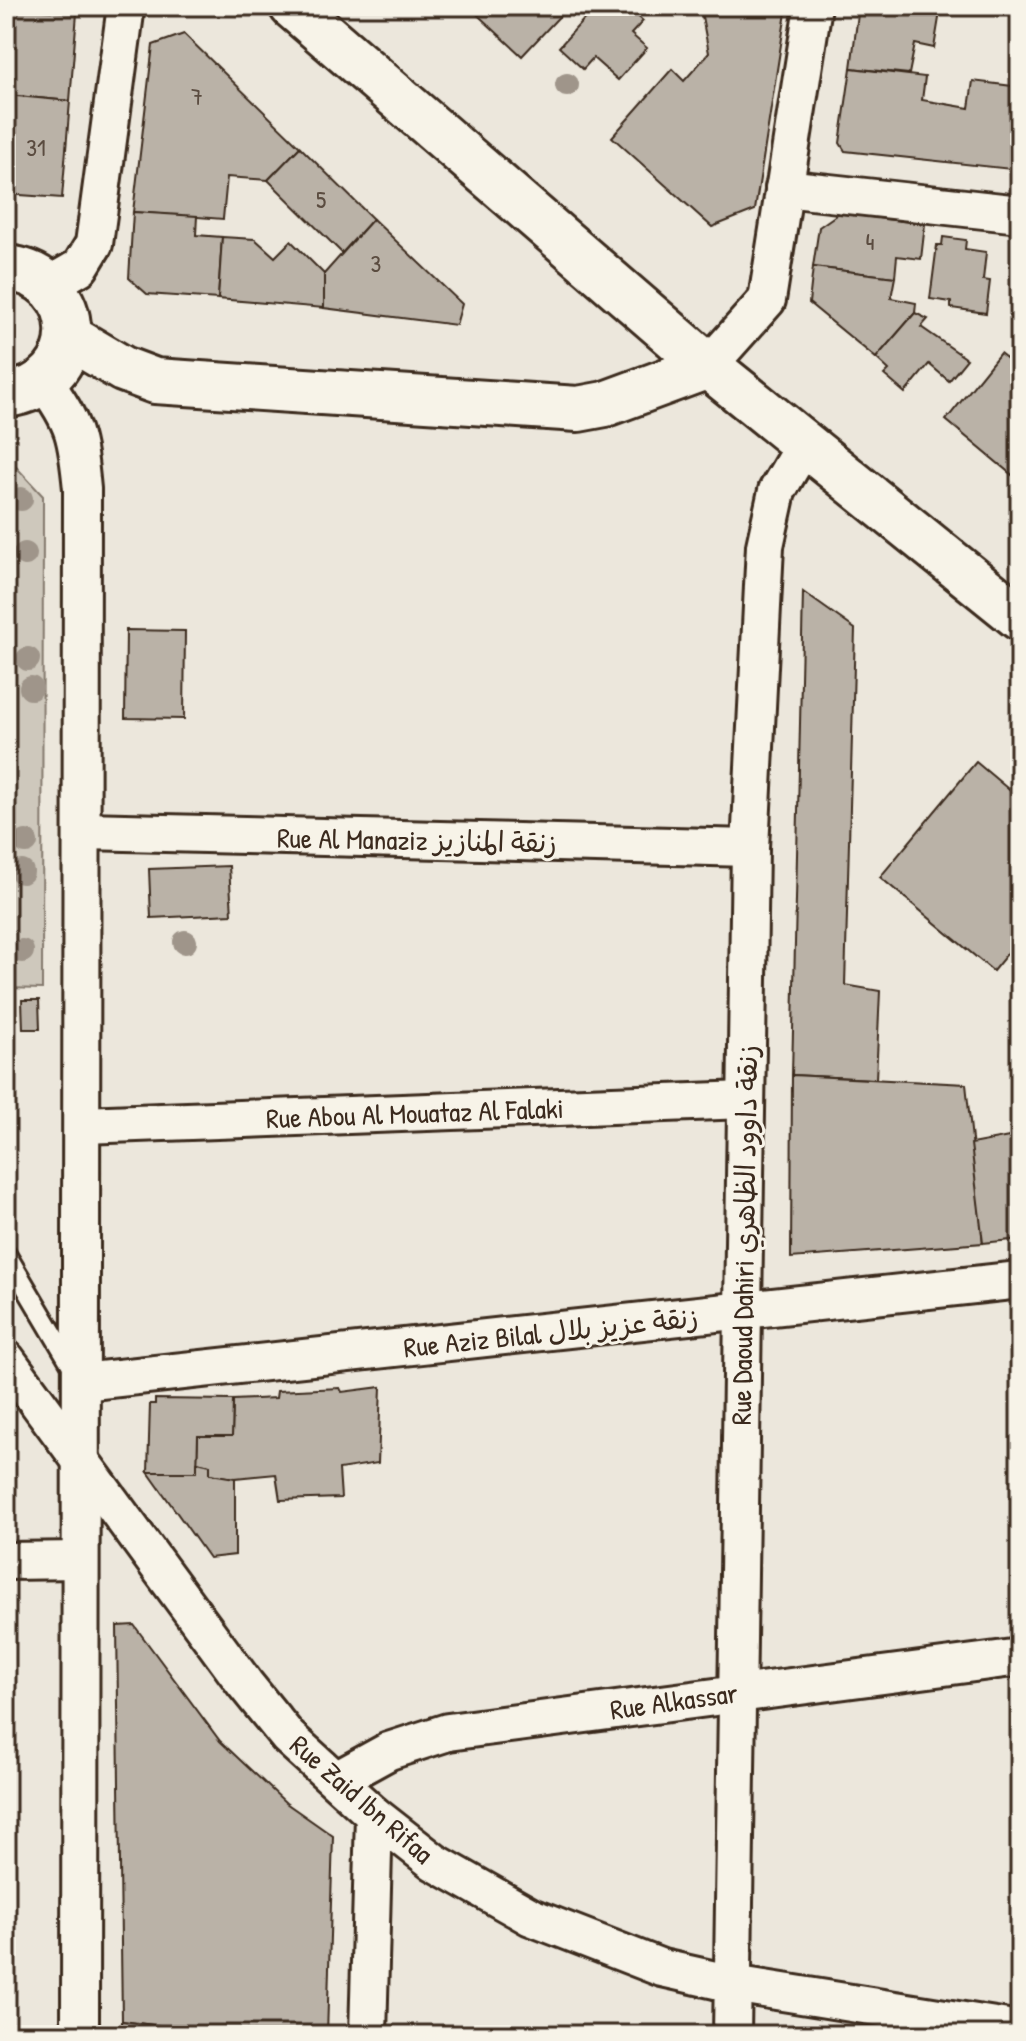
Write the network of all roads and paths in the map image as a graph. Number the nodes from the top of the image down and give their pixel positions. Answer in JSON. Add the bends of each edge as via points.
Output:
{"nodes":[{"id":1,"x":126,"y":6,"type":"edge"},
{"id":2,"x":292,"y":6,"type":"edge"},
{"id":3,"x":813,"y":6,"type":"edge"},
{"id":4,"x":784,"y":188,"type":"junction"},
{"id":5,"x":1020,"y":214,"type":"edge"},
{"id":6,"x":6,"y":268,"type":"edge"},
{"id":7,"x":49,"y":285,"type":"junction"},
{"id":8,"x":69,"y":337,"type":"junction"},
{"id":9,"x":708,"y":366,"type":"junction"},
{"id":10,"x":25,"y":388,"type":"edge"},
{"id":11,"x":804,"y":445,"type":"junction"},
{"id":12,"x":1020,"y":618,"type":"edge"},
{"id":13,"x":85,"y":831,"type":"junction"},
{"id":14,"x":750,"y":848,"type":"junction"},
{"id":15,"x":746,"y":1100,"type":"junction"},
{"id":16,"x":83,"y":1125,"type":"junction"},
{"id":17,"x":6,"y":1254,"type":"edge"},
{"id":18,"x":1020,"y":1280,"type":"edge"},
{"id":19,"x":743,"y":1311,"type":"junction"},
{"id":20,"x":6,"y":1359,"type":"edge"},
{"id":21,"x":82,"y":1382,"type":"junction"},
{"id":22,"x":82,"y":1461,"type":"junction"},
{"id":23,"x":80,"y":1560,"type":"junction"},
{"id":24,"x":6,"y":1561,"type":"edge"},
{"id":25,"x":1020,"y":1657,"type":"edge"},
{"id":26,"x":737,"y":1692,"type":"junction"},
{"id":27,"x":338,"y":1779,"type":"junction"},
{"id":28,"x":374,"y":1815,"type":"junction"},
{"id":29,"x":733,"y":1984,"type":"junction"},
{"id":30,"x":1020,"y":2030,"type":"edge"},
{"id":31,"x":80,"y":2035,"type":"edge"},
{"id":32,"x":368,"y":2035,"type":"edge"},
{"id":33,"x":732,"y":2035,"type":"edge"}],
"edges":[{"from":1,"to":7,"type":"street","via":[[92,253],[80,267]]},
{"from":2,"to":9,"type":"main road"},
{"from":3,"to":4,"type":"street"},
{"from":4,"to":5,"type":"street"},
{"from":4,"to":9,"type":"street","via":[[767,300]]},
{"from":6,"to":7,"type":"main road","via":[[25,270]]},
{"from":7,"to":8,"type":"main road","via":[[64,309]]},
{"from":8,"to":9,"type":"main road","via":[[155,381],[578,409]]},
{"from":8,"to":10,"type":"main road","via":[[61,362]]},
{"from":9,"to":11,"type":"main road"},
{"from":10,"to":13,"type":"street","via":[[68,414],[77,440]]},
{"from":11,"to":12,"type":"main road"},
{"from":11,"to":14,"type":"street","name":"Rue Daoud Dahiri زنقة داوود الظاهري","via":[[777,491],[765,546]]},
{"from":13,"to":14,"type":"street","name":"Rue Al Manaziz زنقة المنازيز"},
{"from":13,"to":16,"type":"street"},
{"from":14,"to":15,"type":"street","name":"Rue Daoud Dahiri زنقة داوود الظاهري"},
{"from":15,"to":16,"type":"street","name":"Rue Abou Al Mouataz Al Falaki"},
{"from":15,"to":19,"type":"street","name":"Rue Daoud Dahiri زنقة داوود الظاهري"},
{"from":16,"to":21,"type":"street"},
{"from":17,"to":21,"type":"lane"},
{"from":18,"to":19,"type":"street","name":"Rue Aziz Bilal زنقة عزيز بلال"},
{"from":19,"to":21,"type":"street","name":"Rue Aziz Bilal زنقة عزيز بلال"},
{"from":19,"to":26,"type":"street","name":"Rue Daoud Dahiri زنقة داوود الظاهري"},
{"from":20,"to":22,"type":"street","name":"Rue Zaid Ibn Rifaa"},
{"from":21,"to":22,"type":"street"},
{"from":22,"to":23,"type":"street"},
{"from":22,"to":27,"type":"street","name":"Rue Zaid Ibn Rifaa","via":[[245,1684],[288,1737]]},
{"from":23,"to":24,"type":"street"},
{"from":23,"to":31,"type":"street"},
{"from":25,"to":26,"type":"street","name":"Rue Alkassar"},
{"from":26,"to":27,"type":"street","name":"Rue Alkassar","via":[[448,1732],[389,1751]]},
{"from":26,"to":29,"type":"street","name":"Rue Daoud Dahiri زنقة داوود الظاهري"},
{"from":27,"to":28,"type":"street","name":"Rue Zaid Ibn Rifaa"},
{"from":28,"to":29,"type":"street","name":"Rue Zaid Ibn Rifaa","via":[[434,1862],[531,1917],[662,1968]]},
{"from":28,"to":32,"type":"street"},
{"from":29,"to":30,"type":"street","name":"Rue Zaid Ibn Rifaa"},
{"from":29,"to":33,"type":"street","name":"Rue Daoud Dahiri زنقة داوود الظاهري"}]}
